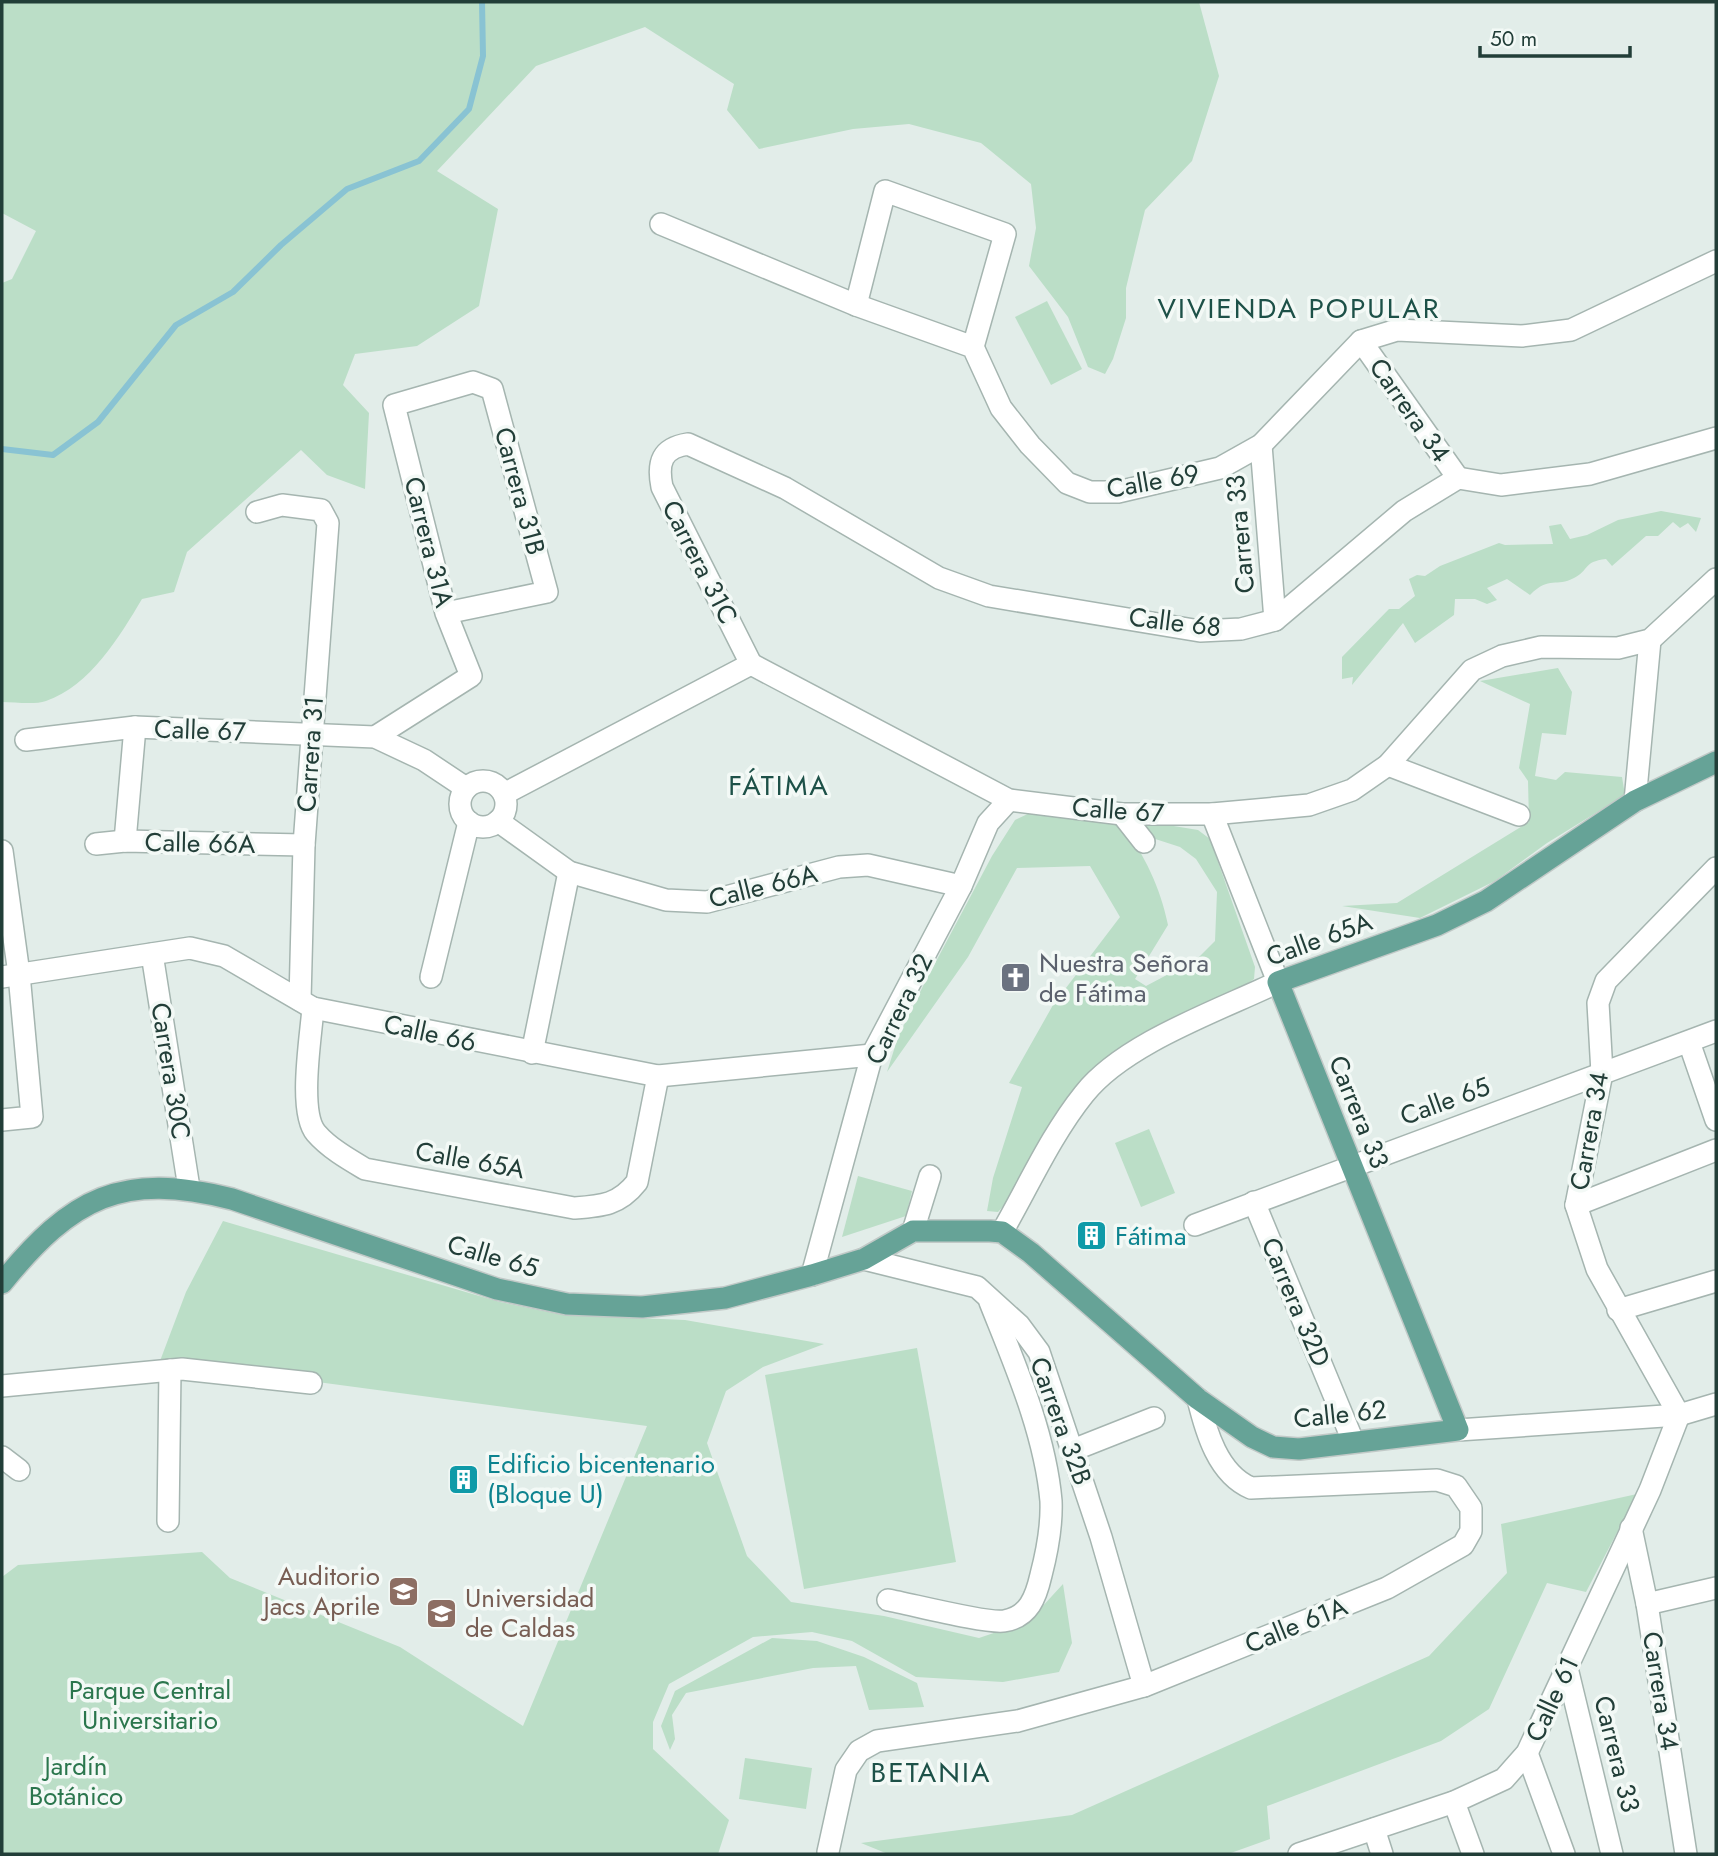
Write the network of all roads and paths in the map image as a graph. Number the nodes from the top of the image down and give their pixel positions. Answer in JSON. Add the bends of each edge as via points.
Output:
{"nodes":[{"id":1,"x":661,"y":224,"type":"dead end"},
{"id":2,"x":1716,"y":261,"type":"edge"},
{"id":3,"x":856,"y":305,"type":"junction"},
{"id":4,"x":1361,"y":341,"type":"junction"},
{"id":5,"x":973,"y":347,"type":"junction"},
{"id":6,"x":394,"y":405,"type":"joint"},
{"id":7,"x":1716,"y":438,"type":"edge"},
{"id":8,"x":1261,"y":445,"type":"junction"},
{"id":9,"x":661,"y":457,"type":"joint"},
{"id":10,"x":1458,"y":478,"type":"junction"},
{"id":11,"x":257,"y":512,"type":"dead end"},
{"id":12,"x":1716,"y":579,"type":"edge"},
{"id":13,"x":446,"y":613,"type":"junction"},
{"id":14,"x":1275,"y":620,"type":"junction"},
{"id":15,"x":1650,"y":640,"type":"junction"},
{"id":16,"x":751,"y":664,"type":"junction"},
{"id":17,"x":135,"y":727,"type":"junction"},
{"id":18,"x":311,"y":734,"type":"junction"},
{"id":19,"x":375,"y":737,"type":"junction"},
{"id":20,"x":26,"y":740,"type":"dead end"},
{"id":21,"x":1716,"y":762,"type":"edge"},
{"id":22,"x":1388,"y":765,"type":"junction"},
{"id":23,"x":466,"y":788,"type":"junction"},
{"id":24,"x":504,"y":794,"type":"junction"},
{"id":25,"x":1009,"y":800,"type":"junction"},
{"id":26,"x":1635,"y":801,"type":"junction"},
{"id":27,"x":1122,"y":814,"type":"junction"},
{"id":28,"x":1212,"y":814,"type":"junction"},
{"id":29,"x":1519,"y":815,"type":"dead end"},
{"id":30,"x":498,"y":821,"type":"junction"},
{"id":31,"x":469,"y":822,"type":"junction"},
{"id":32,"x":125,"y":841,"type":"junction"},
{"id":33,"x":1144,"y":842,"type":"dead end"},
{"id":34,"x":96,"y":844,"type":"dead end"},
{"id":35,"x":303,"y":845,"type":"junction"},
{"id":36,"x":2,"y":851,"type":"edge"},
{"id":37,"x":1716,"y":868,"type":"edge"},
{"id":38,"x":569,"y":872,"type":"junction"},
{"id":39,"x":961,"y":886,"type":"junction"},
{"id":40,"x":152,"y":954,"type":"junction"},
{"id":41,"x":10,"y":976,"type":"edge"},
{"id":42,"x":431,"y":977,"type":"dead end"},
{"id":43,"x":1278,"y":982,"type":"junction"},
{"id":44,"x":307,"y":1004,"type":"junction"},
{"id":45,"x":1716,"y":1031,"type":"edge"},
{"id":46,"x":1689,"y":1042,"type":"junction"},
{"id":47,"x":532,"y":1053,"type":"junction"},
{"id":48,"x":872,"y":1055,"type":"junction"},
{"id":49,"x":1602,"y":1073,"type":"junction"},
{"id":50,"x":658,"y":1076,"type":"junction"},
{"id":51,"x":2,"y":1120,"type":"edge"},
{"id":52,"x":1716,"y":1120,"type":"edge"},
{"id":53,"x":1716,"y":1150,"type":"edge"},
{"id":54,"x":1350,"y":1166,"type":"junction"},
{"id":55,"x":930,"y":1175,"type":"dead end"},
{"id":56,"x":189,"y":1188,"type":"junction"},
{"id":57,"x":1254,"y":1202,"type":"junction"},
{"id":58,"x":1576,"y":1205,"type":"junction"},
{"id":59,"x":1195,"y":1225,"type":"dead end"},
{"id":60,"x":913,"y":1231,"type":"junction"},
{"id":61,"x":1002,"y":1232,"type":"junction"},
{"id":62,"x":864,"y":1259,"type":"junction"},
{"id":63,"x":811,"y":1275,"type":"junction"},
{"id":64,"x":1716,"y":1281,"type":"edge"},
{"id":65,"x":2,"y":1283,"type":"edge"},
{"id":66,"x":988,"y":1297,"type":"junction"},
{"id":67,"x":1618,"y":1310,"type":"junction"},
{"id":68,"x":170,"y":1370,"type":"junction"},
{"id":69,"x":312,"y":1383,"type":"dead end"},
{"id":70,"x":2,"y":1386,"type":"edge"},
{"id":71,"x":1198,"y":1399,"type":"junction"},
{"id":72,"x":1716,"y":1404,"type":"edge"},
{"id":73,"x":1679,"y":1415,"type":"junction"},
{"id":74,"x":1154,"y":1418,"type":"dead end"},
{"id":75,"x":1458,"y":1430,"type":"junction"},
{"id":76,"x":1353,"y":1441,"type":"junction"},
{"id":77,"x":1073,"y":1450,"type":"junction"},
{"id":78,"x":168,"y":1521,"type":"dead end"},
{"id":79,"x":1631,"y":1528,"type":"junction"},
{"id":80,"x":1716,"y":1588,"type":"edge"},
{"id":81,"x":888,"y":1600,"type":"dead end"},
{"id":82,"x":1647,"y":1604,"type":"junction"},
{"id":83,"x":1567,"y":1668,"type":"junction"},
{"id":84,"x":1143,"y":1686,"type":"junction"},
{"id":85,"x":1527,"y":1753,"type":"junction"},
{"id":86,"x":1454,"y":1802,"type":"junction"},
{"id":87,"x":1374,"y":1829,"type":"junction"},
{"id":88,"x":825,"y":1854,"type":"edge"},
{"id":89,"x":1299,"y":1854,"type":"edge"},
{"id":90,"x":1382,"y":1854,"type":"edge"},
{"id":91,"x":1473,"y":1854,"type":"edge"},
{"id":92,"x":1564,"y":1854,"type":"edge"},
{"id":93,"x":1612,"y":1854,"type":"edge"},
{"id":94,"x":1686,"y":1854,"type":"edge"}],
"edges":[{"from":1,"to":3,"type":"street"},
{"from":2,"to":4,"type":"street","name":"Calle 69","via":[[1571,330],[1522,336],[1397,330]]},
{"from":3,"to":5,"type":"street"},
{"from":3,"to":5,"type":"street","via":[[885,191],[1005,234]]},
{"from":4,"to":8,"type":"street","name":"Calle 69"},
{"from":4,"to":10,"type":"street","name":"Carrera 34"},
{"from":5,"to":8,"type":"street","name":"Calle 69","via":[[1001,408],[1030,445],[1067,482],[1090,492],[1118,492],[1220,468]]},
{"from":6,"to":13,"type":"street","name":"Carrera 31A"},
{"from":6,"to":13,"type":"street","name":"Carrera 31B","via":[[473,382],[492,389],[547,592]]},
{"from":7,"to":10,"type":"street","via":[[1590,474],[1501,485]]},
{"from":8,"to":14,"type":"street","name":"Carrera 33"},
{"from":9,"to":14,"type":"street","name":"Calle 68","via":[[674,446],[688,444],[785,488],[939,578],[989,596],[1200,631],[1241,629]]},
{"from":9,"to":16,"type":"street","name":"Carrera 31C","via":[[662,487]]},
{"from":10,"to":14,"type":"street","name":"Calle 68","via":[[1404,511]]},
{"from":11,"to":18,"type":"street","name":"Carrera 31","via":[[282,505],[321,510],[328,523]]},
{"from":12,"to":15,"type":"street","name":"Calle 67"},
{"from":13,"to":19,"type":"street","name":"Carrera 31A","via":[[471,676]]},
{"from":15,"to":22,"type":"street","name":"Calle 67","via":[[1618,648],[1541,647],[1472,670]]},
{"from":15,"to":26,"type":"street"},
{"from":16,"to":24,"type":"street"},
{"from":16,"to":25,"type":"street","name":"Calle 67"},
{"from":17,"to":18,"type":"street","name":"Calle 67"},
{"from":17,"to":20,"type":"street","name":"Calle 67"},
{"from":17,"to":32,"type":"street"},
{"from":18,"to":19,"type":"street","name":"Calle 67"},
{"from":18,"to":35,"type":"street","name":"Carrera 31"},
{"from":19,"to":23,"type":"street","via":[[424,760]]},
{"from":21,"to":26,"type":"main road","name":"Calle 65A"},
{"from":22,"to":28,"type":"street","name":"Calle 67","via":[[1352,790],[1308,805]]},
{"from":22,"to":29,"type":"street"},
{"from":23,"to":24,"type":"street","via":[[487,781]]},
{"from":23,"to":31,"type":"street","via":[[461,810]]},
{"from":24,"to":30,"type":"street","via":[[506,808]]},
{"from":25,"to":27,"type":"street","name":"Calle 67"},
{"from":25,"to":39,"type":"street","name":"Carrera 32","via":[[988,823]]},
{"from":26,"to":43,"type":"main road","name":"Calle 65A","via":[[1486,901],[1437,925]]},
{"from":27,"to":28,"type":"street","name":"Calle 67"},
{"from":27,"to":33,"type":"street"},
{"from":28,"to":43,"type":"street","name":"Carrera 33"},
{"from":30,"to":31,"type":"street","via":[[484,827]]},
{"from":30,"to":38,"type":"street","name":"Calle 66A"},
{"from":31,"to":42,"type":"street"},
{"from":32,"to":34,"type":"street","name":"Calle 66A"},
{"from":32,"to":35,"type":"street","name":"Calle 66A"},
{"from":35,"to":44,"type":"street","name":"Carrera 31"},
{"from":36,"to":41,"type":"street"},
{"from":37,"to":49,"type":"street","name":"Carrera 34","via":[[1606,981],[1598,1003]]},
{"from":38,"to":39,"type":"street","name":"Calle 66A","via":[[666,900],[708,902],[839,867],[868,866]]},
{"from":38,"to":47,"type":"street"},
{"from":39,"to":48,"type":"street","name":"Carrera 32"},
{"from":40,"to":41,"type":"street","name":"Calle 66"},
{"from":40,"to":44,"type":"street","name":"Calle 66","via":[[190,948],[224,956]]},
{"from":40,"to":56,"type":"street","name":"Carrera 30C"},
{"from":41,"to":51,"type":"street","via":[[32,1117]]},
{"from":43,"to":54,"type":"main road","name":"Carrera 33"},
{"from":43,"to":61,"type":"street","name":"Calle 65A","via":[[1138,1048],[1103,1074],[1073,1110]]},
{"from":44,"to":47,"type":"street","name":"Calle 66"},
{"from":44,"to":50,"type":"street","name":"Calle 65A","via":[[307,1101],[314,1131],[365,1169],[574,1208],[601,1206],[626,1196],[637,1182]]},
{"from":45,"to":46,"type":"street","name":"Calle 65"},
{"from":46,"to":49,"type":"street","name":"Calle 65"},
{"from":46,"to":52,"type":"street"},
{"from":47,"to":50,"type":"street","name":"Calle 66"},
{"from":48,"to":50,"type":"street","name":"Calle 66"},
{"from":48,"to":63,"type":"street","name":"Carrera 32"},
{"from":49,"to":54,"type":"street","name":"Calle 65"},
{"from":49,"to":58,"type":"street","name":"Carrera 34"},
{"from":53,"to":58,"type":"street"},
{"from":54,"to":57,"type":"street","name":"Calle 65"},
{"from":54,"to":75,"type":"main road","name":"Carrera 33"},
{"from":55,"to":60,"type":"street"},
{"from":56,"to":63,"type":"main road","name":"Calle 65","via":[[497,1289],[567,1304],[642,1307],[725,1298]]},
{"from":56,"to":65,"type":"main road","name":"Calle 65","via":[[147,1188],[83,1207],[50,1229]]},
{"from":57,"to":59,"type":"street","name":"Calle 65"},
{"from":57,"to":76,"type":"street","name":"Carrera 32D"},
{"from":58,"to":67,"type":"street","name":"Carrera 34","via":[[1597,1269]]},
{"from":60,"to":61,"type":"main road"},
{"from":60,"to":62,"type":"main road","name":"Calle 65"},
{"from":61,"to":71,"type":"main road","name":"Calle 62"},
{"from":62,"to":63,"type":"main road","name":"Calle 65"},
{"from":62,"to":66,"type":"street","name":"Carrera 32B","via":[[968,1284]]},
{"from":64,"to":67,"type":"street"},
{"from":66,"to":77,"type":"street","name":"Carrera 32B","via":[[1019,1325],[1039,1352]]},
{"from":66,"to":81,"type":"street","via":[[1018,1372],[1051,1503],[1048,1546],[1037,1594],[1026,1613],[1003,1622]]},
{"from":67,"to":73,"type":"street","name":"Carrera 34"},
{"from":68,"to":69,"type":"street"},
{"from":68,"to":70,"type":"street"},
{"from":68,"to":78,"type":"street"},
{"from":71,"to":76,"type":"main road","name":"Calle 62","via":[[1273,1447],[1299,1449]]},
{"from":71,"to":84,"type":"street","name":"Calle 61A","via":[[1203,1422],[1225,1469],[1251,1489],[1437,1480],[1455,1486],[1471,1508],[1471,1531],[1463,1545],[1387,1588]]},
{"from":72,"to":73,"type":"street","name":"Calle 62"},
{"from":73,"to":75,"type":"street","name":"Calle 62"},
{"from":73,"to":79,"type":"street","name":"Calle 61"},
{"from":74,"to":77,"type":"street"},
{"from":75,"to":76,"type":"main road","name":"Calle 62"},
{"from":77,"to":84,"type":"street","name":"Carrera 32B"},
{"from":79,"to":82,"type":"street","name":"Carrera 34"},
{"from":79,"to":83,"type":"street","name":"Calle 61"},
{"from":80,"to":82,"type":"street"},
{"from":82,"to":94,"type":"street","name":"Carrera 34"},
{"from":83,"to":85,"type":"street","name":"Calle 61"},
{"from":83,"to":93,"type":"street","name":"Carrera 33"},
{"from":84,"to":88,"type":"street","name":"Calle 61A","via":[[1018,1721],[877,1741],[859,1751],[846,1770]]},
{"from":85,"to":86,"type":"street","name":"Calle 61","via":[[1504,1779]]},
{"from":85,"to":92,"type":"street"},
{"from":86,"to":87,"type":"street","name":"Calle 61"},
{"from":86,"to":91,"type":"street"},
{"from":87,"to":89,"type":"street","name":"Calle 61"},
{"from":87,"to":90,"type":"street"}]}
